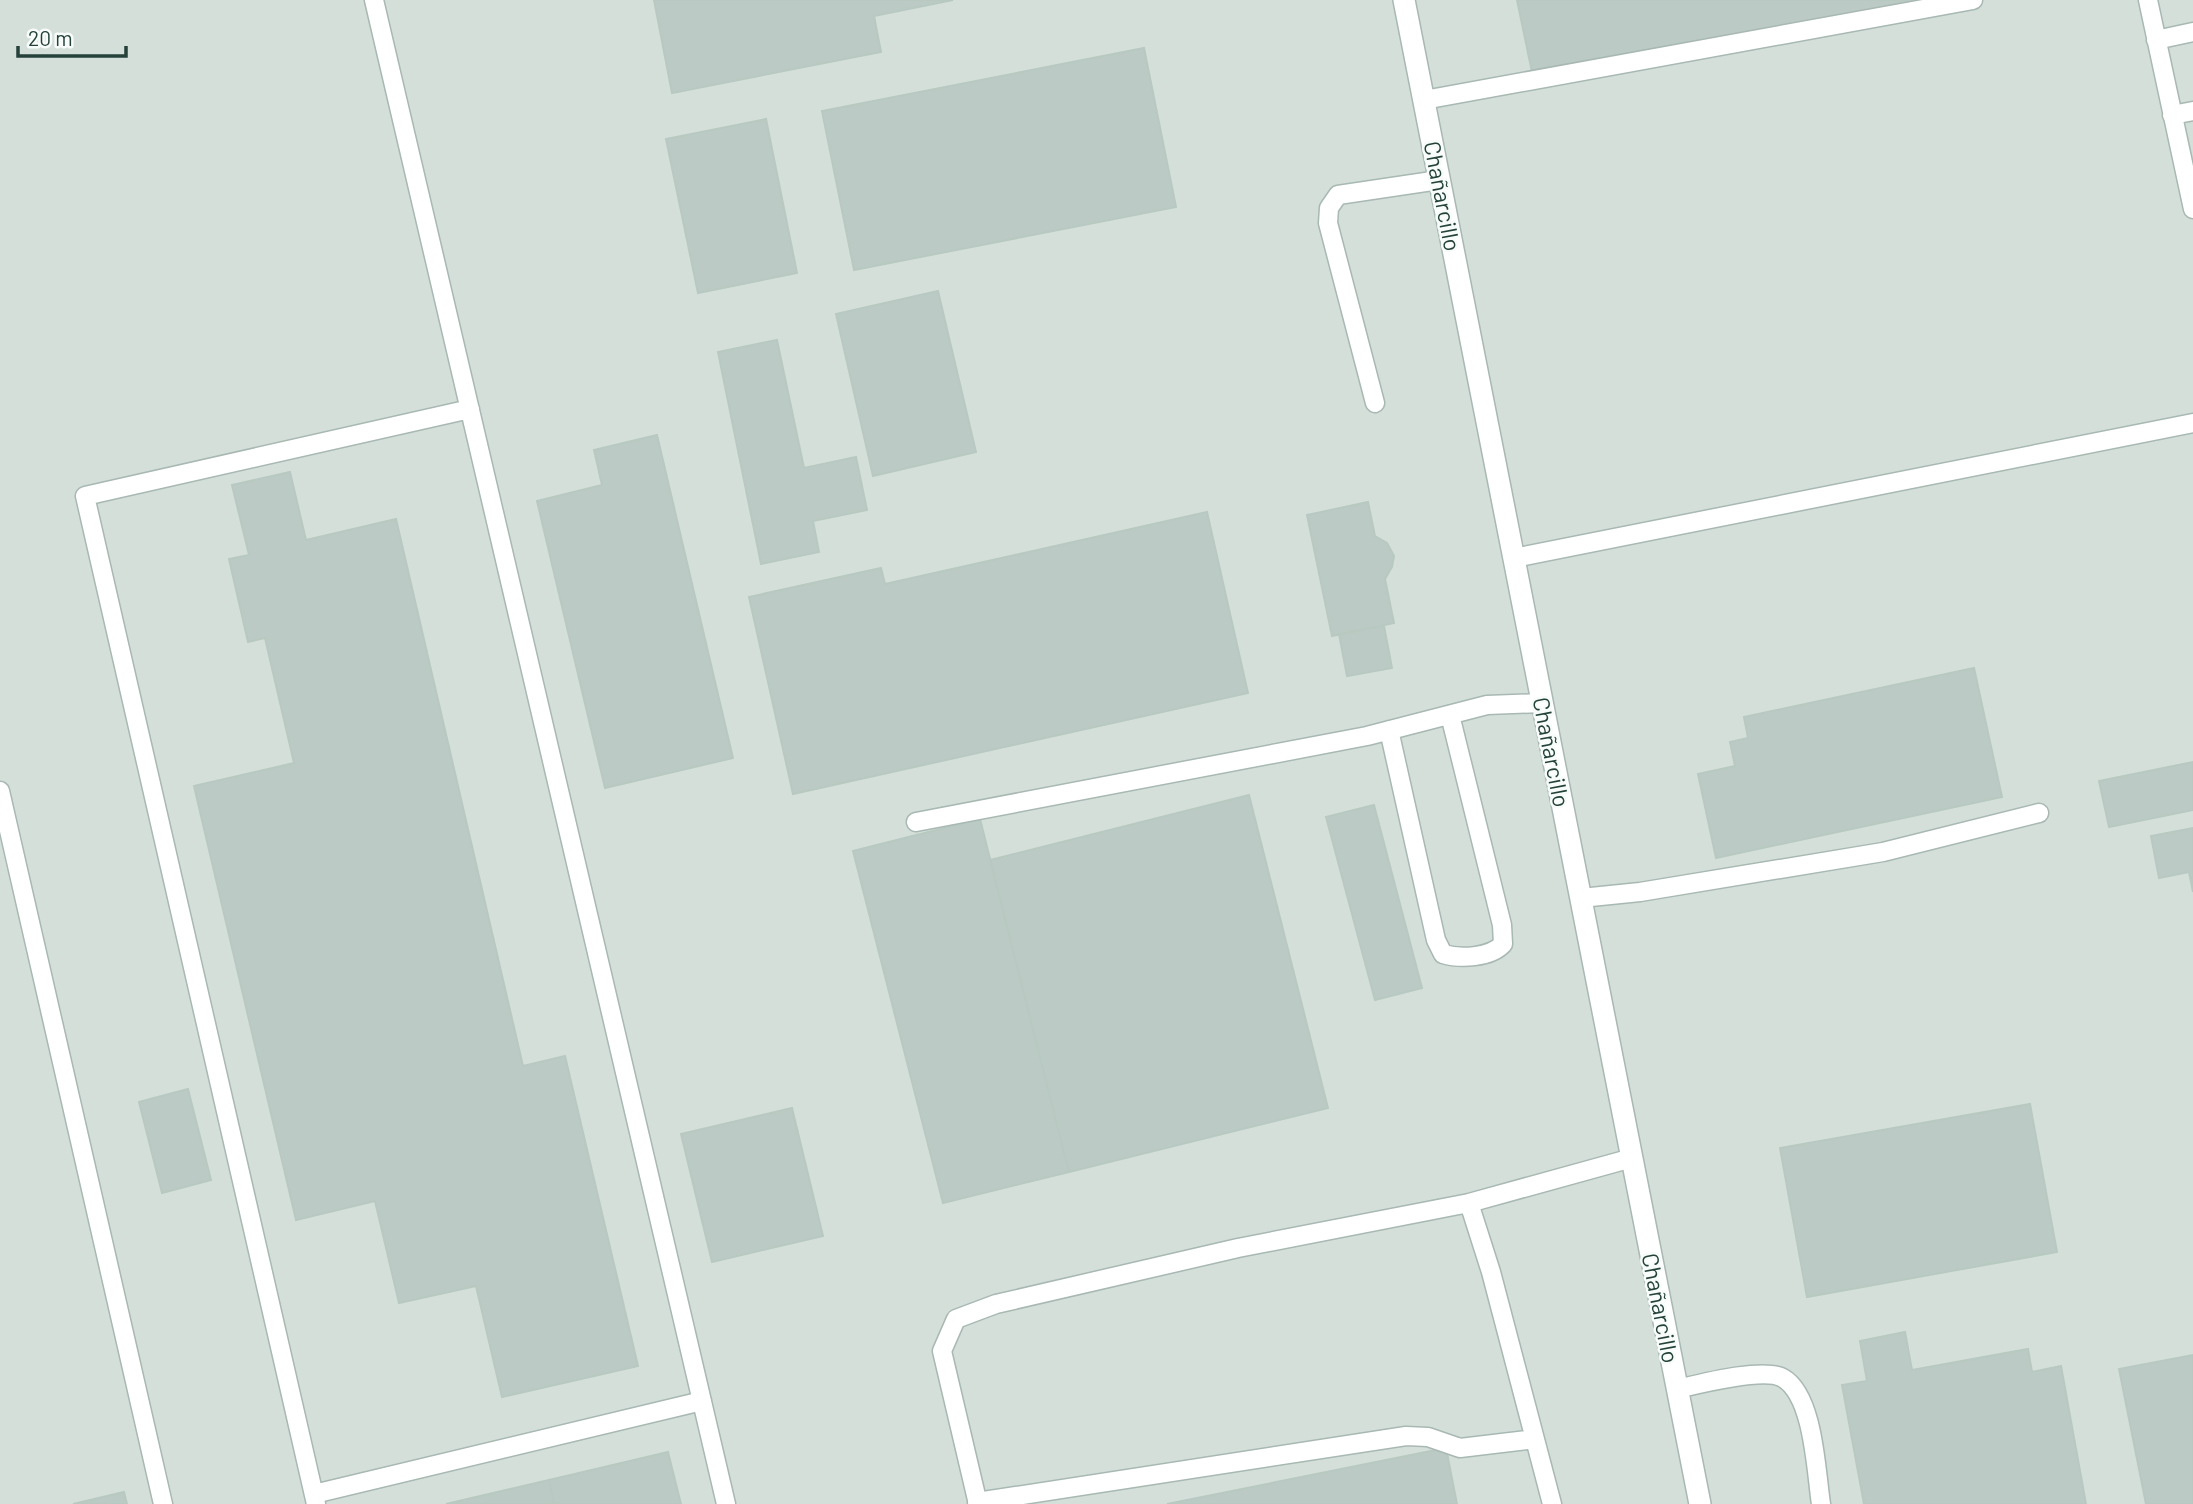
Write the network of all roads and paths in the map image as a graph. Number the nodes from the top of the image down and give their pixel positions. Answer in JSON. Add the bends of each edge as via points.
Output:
{"nodes":[{"id":1,"x":374,"y":0,"type":"edge"},
{"id":2,"x":1404,"y":0,"type":"edge"},
{"id":3,"x":1973,"y":0,"type":"edge"},
{"id":4,"x":2148,"y":0,"type":"edge"},
{"id":5,"x":2193,"y":32,"type":"edge"},
{"id":6,"x":2156,"y":40,"type":"junction"},
{"id":7,"x":1424,"y":100,"type":"junction"},
{"id":8,"x":2193,"y":111,"type":"edge"},
{"id":9,"x":2172,"y":116,"type":"junction"},
{"id":10,"x":1439,"y":180,"type":"junction"},
{"id":11,"x":2192,"y":205,"type":"edge"},
{"id":12,"x":1375,"y":403,"type":"dead end"},
{"id":13,"x":470,"y":410,"type":"junction"},
{"id":14,"x":2193,"y":423,"type":"edge"},
{"id":15,"x":1514,"y":558,"type":"junction"},
{"id":16,"x":1542,"y":703,"type":"junction"},
{"id":17,"x":1450,"y":715,"type":"junction"},
{"id":18,"x":1390,"y":730,"type":"junction"},
{"id":19,"x":0,"y":791,"type":"edge"},
{"id":20,"x":2039,"y":813,"type":"dead end"},
{"id":21,"x":916,"y":822,"type":"dead end"},
{"id":22,"x":1580,"y":898,"type":"junction"},
{"id":23,"x":1632,"y":1158,"type":"junction"},
{"id":24,"x":1469,"y":1203,"type":"junction"},
{"id":25,"x":1677,"y":1389,"type":"junction"},
{"id":26,"x":702,"y":1401,"type":"junction"},
{"id":27,"x":1535,"y":1439,"type":"junction"},
{"id":28,"x":315,"y":1499,"type":"edge"},
{"id":29,"x":978,"y":1503,"type":"edge"},
{"id":30,"x":163,"y":1504,"type":"edge"},
{"id":31,"x":726,"y":1504,"type":"edge"},
{"id":32,"x":1552,"y":1504,"type":"edge"},
{"id":33,"x":1700,"y":1504,"type":"edge"},
{"id":34,"x":1821,"y":1504,"type":"edge"}],
"edges":[{"from":1,"to":13,"type":"lane"},
{"from":2,"to":7,"type":"street","name":"Chañarcillo"},
{"from":3,"to":7,"type":"lane"},
{"from":4,"to":6,"type":"lane"},
{"from":5,"to":6,"type":"lane"},
{"from":6,"to":9,"type":"lane"},
{"from":7,"to":10,"type":"street","name":"Chañarcillo"},
{"from":8,"to":9,"type":"lane"},
{"from":9,"to":11,"type":"lane"},
{"from":10,"to":12,"type":"lane","via":[[1338,195],[1329,208],[1328,223]]},
{"from":10,"to":15,"type":"street","name":"Chañarcillo"},
{"from":13,"to":26,"type":"lane"},
{"from":13,"to":28,"type":"lane","via":[[85,496]]},
{"from":14,"to":15,"type":"lane"},
{"from":15,"to":16,"type":"street","name":"Chañarcillo"},
{"from":16,"to":17,"type":"lane","via":[[1487,705]]},
{"from":16,"to":22,"type":"street","name":"Chañarcillo"},
{"from":17,"to":18,"type":"lane"},
{"from":17,"to":18,"type":"lane","via":[[1503,925],[1503,944],[1496,951],[1457,958],[1443,954],[1436,940]]},
{"from":18,"to":21,"type":"lane"},
{"from":19,"to":30,"type":"lane"},
{"from":20,"to":22,"type":"lane","via":[[1883,852]]},
{"from":22,"to":23,"type":"street","name":"Chañarcillo"},
{"from":23,"to":24,"type":"lane"},
{"from":23,"to":25,"type":"street","name":"Chañarcillo"},
{"from":24,"to":27,"type":"lane"},
{"from":24,"to":29,"type":"lane","via":[[1225,1251],[996,1304],[956,1320],[943,1351]]},
{"from":25,"to":33,"type":"street","name":"Chañarcillo"},
{"from":25,"to":34,"type":"lane","via":[[1734,1376],[1781,1377],[1794,1388],[1809,1420]]},
{"from":26,"to":28,"type":"lane"},
{"from":26,"to":31,"type":"lane"},
{"from":27,"to":29,"type":"lane","via":[[1460,1448],[1428,1437],[1406,1436]]},
{"from":27,"to":32,"type":"lane"}]}
